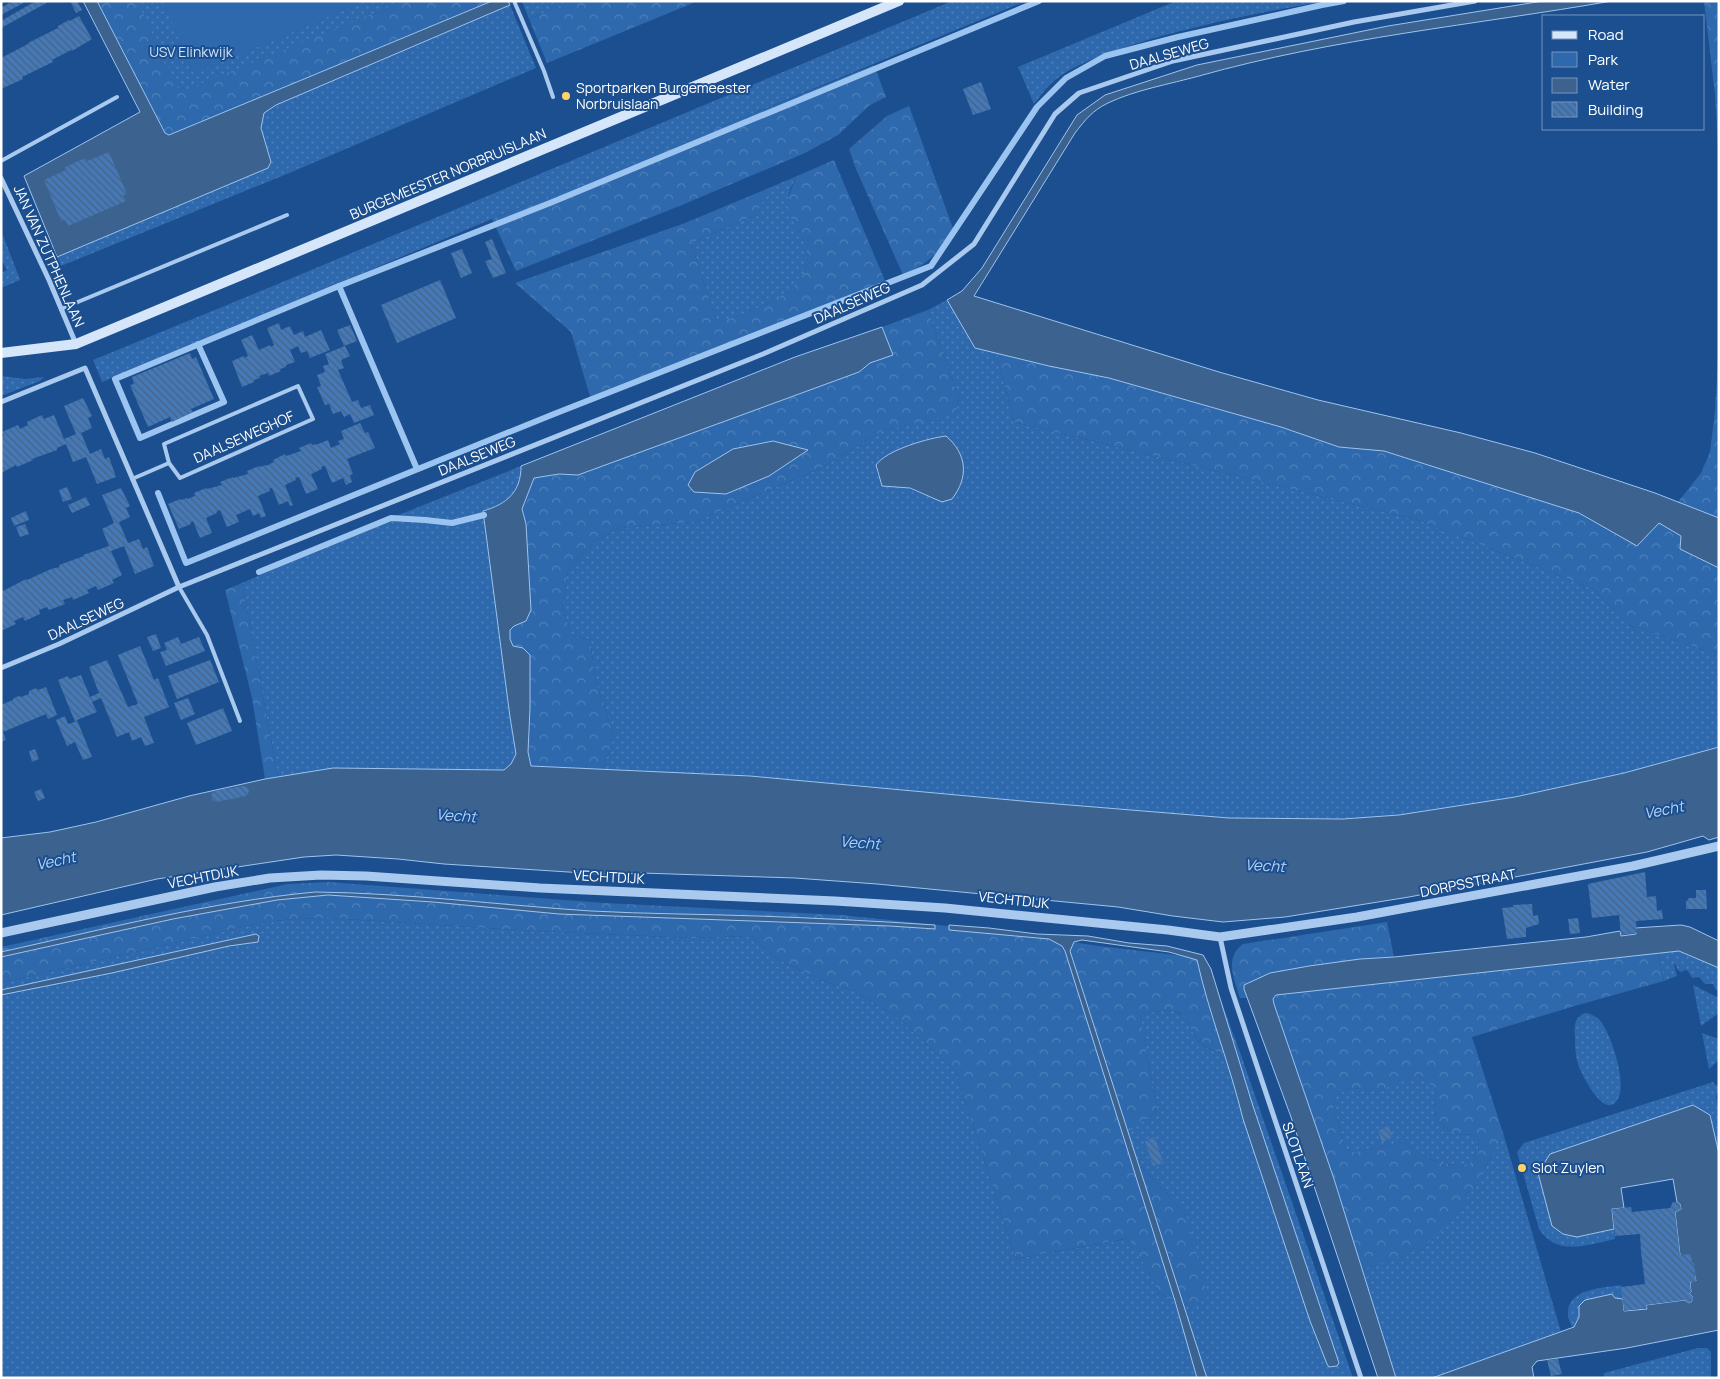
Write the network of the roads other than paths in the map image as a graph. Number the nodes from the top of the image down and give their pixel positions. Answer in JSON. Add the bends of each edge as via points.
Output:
{"nodes":[{"id":1,"x":514,"y":1,"type":"edge"},
{"id":2,"x":899,"y":1,"type":"edge"},
{"id":3,"x":1475,"y":1,"type":"edge"},
{"id":4,"x":117,"y":97,"type":"dead end"},
{"id":5,"x":553,"y":97,"type":"dead end"},
{"id":6,"x":1,"y":161,"type":"edge"},
{"id":7,"x":1,"y":178,"type":"edge"},
{"id":8,"x":287,"y":215,"type":"dead end"},
{"id":9,"x":61,"y":309,"type":"junction"},
{"id":10,"x":76,"y":344,"type":"junction"},
{"id":11,"x":1,"y":353,"type":"edge"},
{"id":12,"x":1,"y":402,"type":"edge"},
{"id":13,"x":169,"y":463,"type":"junction"},
{"id":14,"x":132,"y":479,"type":"junction"},
{"id":15,"x":180,"y":587,"type":"junction"},
{"id":16,"x":1,"y":668,"type":"edge"},
{"id":17,"x":240,"y":721,"type":"dead end"},
{"id":18,"x":1719,"y":846,"type":"edge"},
{"id":19,"x":1,"y":933,"type":"edge"},
{"id":20,"x":1220,"y":937,"type":"junction"},
{"id":21,"x":1361,"y":1378,"type":"edge"}],
"edges":[{"from":1,"to":5,"type":"lane"},
{"from":2,"to":10,"type":"main road","name":"BURGEMEESTER NORBRUISLAAN"},
{"from":3,"to":15,"type":"street","name":"DAALSEWEG","via":[[1354,22],[1173,62],[1079,93],[1055,114],[974,244],[922,285],[763,354]]},
{"from":4,"to":6,"type":"lane"},
{"from":7,"to":9,"type":"street","name":"JAN VAN ZUTPHENLAAN"},
{"from":8,"to":9,"type":"lane"},
{"from":9,"to":10,"type":"street","name":"JAN VAN ZUTPHENLAAN"},
{"from":10,"to":11,"type":"main road","name":"BURGEMEESTER NORBRUISLAAN"},
{"from":12,"to":14,"type":"street","via":[[85,368]]},
{"from":13,"to":13,"type":"lane","name":"DAALSEWEGHOF","via":[[164,444],[298,386],[313,419],[180,478]]},
{"from":13,"to":14,"type":"lane"},
{"from":14,"to":15,"type":"street"},
{"from":15,"to":16,"type":"street","name":"DAALSEWEG"},
{"from":15,"to":17,"type":"lane","via":[[208,635]]},
{"from":18,"to":20,"type":"street","name":"DORPSSTRAAT","via":[[1633,866],[1357,917]]},
{"from":19,"to":20,"type":"street","name":"VECHTDIJK","via":[[215,887],[270,878],[321,875],[945,908]]},
{"from":20,"to":21,"type":"street","name":"SLOTLAAN","via":[[1231,988]]}]}
